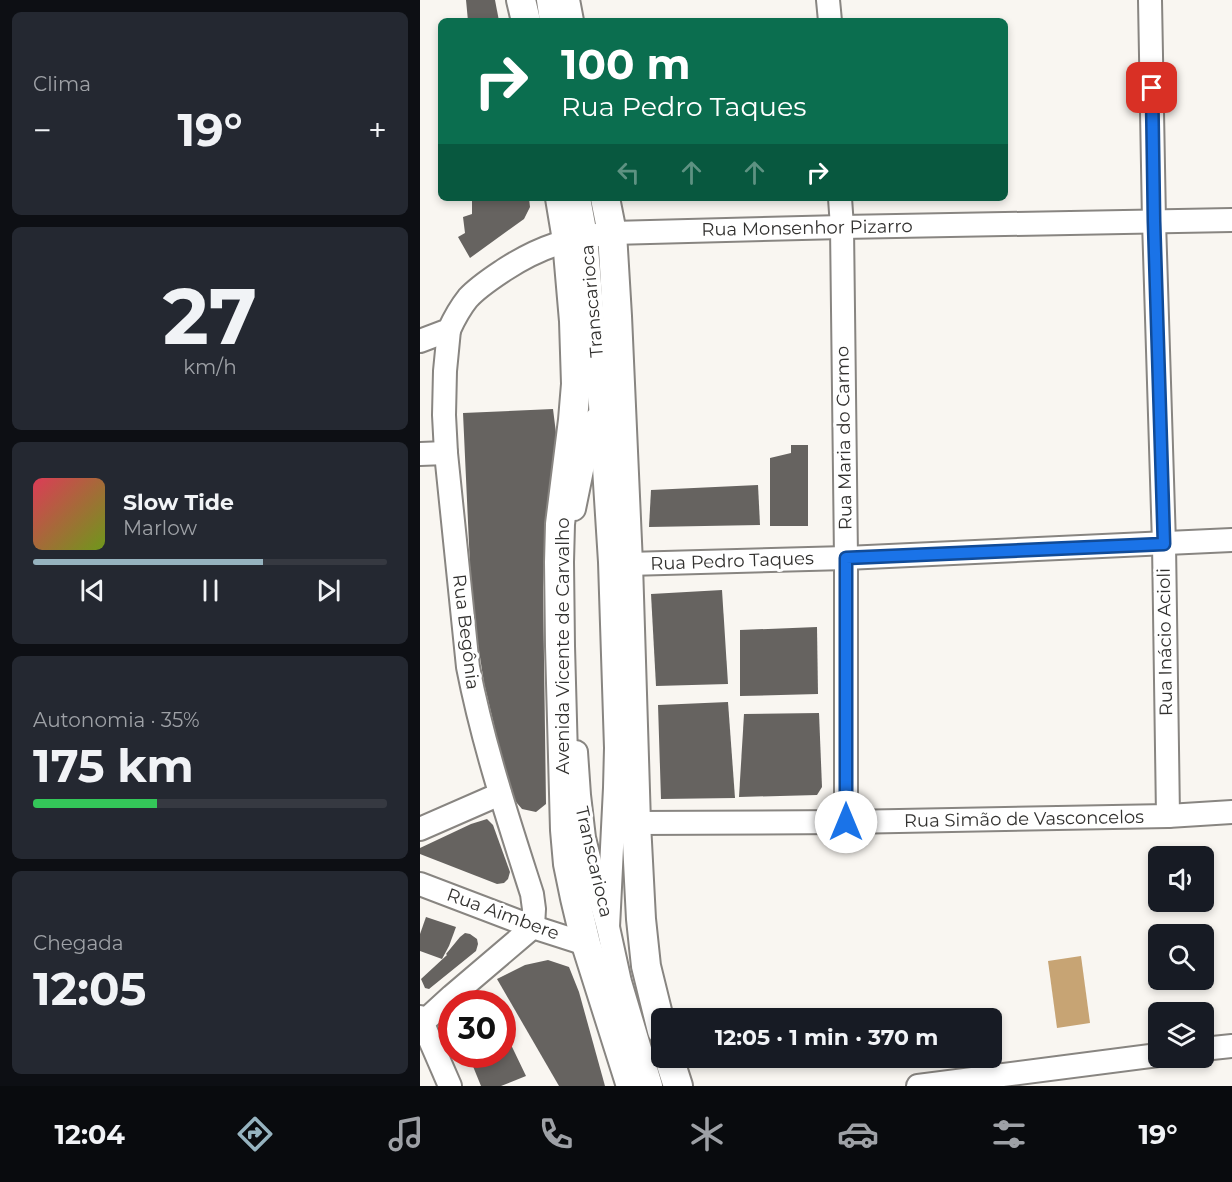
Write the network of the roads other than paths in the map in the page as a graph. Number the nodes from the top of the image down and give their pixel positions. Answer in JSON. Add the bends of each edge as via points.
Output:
{"nodes":[{"id":1,"x":521,"y":0,"type":"edge"},
{"id":2,"x":548,"y":0,"type":"edge"},
{"id":3,"x":565,"y":0,"type":"edge"},
{"id":4,"x":828,"y":0,"type":"edge"},
{"id":5,"x":1150,"y":0,"type":"edge"},
{"id":6,"x":524,"y":18,"type":"edge"},
{"id":7,"x":551,"y":18,"type":"edge"},
{"id":8,"x":568,"y":18,"type":"edge"},
{"id":9,"x":830,"y":18,"type":"edge"},
{"id":10,"x":562,"y":201,"type":"edge"},
{"id":11,"x":580,"y":201,"type":"edge"},
{"id":12,"x":604,"y":201,"type":"edge"},
{"id":13,"x":840,"y":201,"type":"edge"},
{"id":14,"x":1232,"y":220,"type":"edge"},
{"id":15,"x":1154,"y":221,"type":"junction"},
{"id":16,"x":842,"y":227,"type":"junction"},
{"id":17,"x":588,"y":237,"type":"junction"},
{"id":18,"x":449,"y":330,"type":"junction"},
{"id":19,"x":420,"y":342,"type":"edge"},
{"id":20,"x":600,"y":404,"type":"junction"},
{"id":21,"x":446,"y":453,"type":"junction"},
{"id":22,"x":420,"y":454,"type":"edge"},
{"id":23,"x":1232,"y":540,"type":"edge"},
{"id":24,"x":1164,"y":544,"type":"junction"},
{"id":25,"x":846,"y":558,"type":"junction"},
{"id":26,"x":628,"y":564,"type":"junction"},
{"id":27,"x":500,"y":794,"type":"junction"},
{"id":28,"x":1232,"y":812,"type":"edge"},
{"id":29,"x":1168,"y":816,"type":"junction"},
{"id":30,"x":846,"y":822,"type":"junction"},
{"id":31,"x":636,"y":823,"type":"junction"},
{"id":32,"x":420,"y":829,"type":"edge"},
{"id":33,"x":420,"y":884,"type":"edge"},
{"id":34,"x":533,"y":927,"type":"junction"},
{"id":35,"x":598,"y":936,"type":"junction"},
{"id":36,"x":656,"y":1008,"type":"edge"},
{"id":37,"x":421,"y":1022,"type":"edge"},
{"id":38,"x":1232,"y":1046,"type":"edge"},
{"id":39,"x":1214,"y":1048,"type":"edge"},
{"id":40,"x":1148,"y":1056,"type":"edge"},
{"id":41,"x":672,"y":1068,"type":"edge"},
{"id":42,"x":450,"y":1086,"type":"edge"},
{"id":43,"x":631,"y":1086,"type":"edge"},
{"id":44,"x":651,"y":1086,"type":"edge"},
{"id":45,"x":678,"y":1086,"type":"edge"},
{"id":46,"x":918,"y":1086,"type":"edge"}],
"edges":[{"from":1,"to":6,"type":"main road"},
{"from":2,"to":7,"type":"street"},
{"from":3,"to":8,"type":"main road"},
{"from":4,"to":9,"type":"street"},
{"from":5,"to":15,"type":"street","name":"Rua Inácio Acioli"},
{"from":10,"to":17,"type":"main road","name":"Avenida Vicente de Carvalho"},
{"from":11,"to":17,"type":"street","name":"Transcarioca"},
{"from":12,"to":17,"type":"main road","name":"Avenida Vicente de Carvalho"},
{"from":13,"to":16,"type":"street","name":"Rua Maria do Carmo"},
{"from":14,"to":15,"type":"street","name":"Rua Monsenhor Pizarro"},
{"from":15,"to":16,"type":"street","name":"Rua Monsenhor Pizarro"},
{"from":15,"to":24,"type":"street","name":"Rua Inácio Acioli"},
{"from":16,"to":17,"type":"street","name":"Rua Monsenhor Pizarro"},
{"from":16,"to":25,"type":"street","name":"Rua Maria do Carmo"},
{"from":17,"to":18,"type":"street","name":"Rua Monsenhor Pizarro","via":[[534,252],[492,277],[469,297]]},
{"from":17,"to":20,"type":"street","name":"Transcarioca"},
{"from":17,"to":26,"type":"main road","name":"Avenida Vicente de Carvalho"},
{"from":17,"to":35,"type":"main road","name":"Avenida Vicente de Carvalho","via":[[574,321],[576,384],[560,524],[560,646],[568,864],[575,898]]},
{"from":18,"to":19,"type":"street"},
{"from":18,"to":21,"type":"street","name":"Rua Begônia"},
{"from":20,"to":35,"type":"street","name":"Transcarioca","via":[[616,748],[615,799]]},
{"from":20,"to":35,"type":"street","name":"Transcarioca","via":[[575,504],[570,562],[571,683],[579,795]]},
{"from":21,"to":22,"type":"street"},
{"from":21,"to":27,"type":"street","name":"Rua Begônia","via":[[468,667]]},
{"from":23,"to":24,"type":"street","name":"Rua Pedro Taques"},
{"from":24,"to":25,"type":"street","name":"Rua Pedro Taques"},
{"from":24,"to":29,"type":"street","name":"Rua Inácio Acioli"},
{"from":25,"to":26,"type":"street","name":"Rua Pedro Taques"},
{"from":25,"to":30,"type":"street","name":"Rua Maria do Carmo"},
{"from":26,"to":31,"type":"main road","name":"Avenida Vicente de Carvalho"},
{"from":27,"to":32,"type":"street"},
{"from":27,"to":34,"type":"street","name":"Rua Begônia","via":[[532,894]]},
{"from":28,"to":29,"type":"street","name":"Rua Simão de Vasconcelos"},
{"from":29,"to":30,"type":"street","name":"Rua Simão de Vasconcelos"},
{"from":30,"to":31,"type":"street","name":"Rua Simão de Vasconcelos"},
{"from":31,"to":36,"type":"main road","name":"Avenida Vicente de Carvalho","via":[[646,966]]},
{"from":33,"to":34,"type":"street","name":"Rua Aimbere"},
{"from":34,"to":35,"type":"street","name":"Rua Aimbere"},
{"from":34,"to":37,"type":"street"},
{"from":35,"to":43,"type":"main road","name":"Avenida Vicente de Carvalho"},
{"from":35,"to":44,"type":"street","name":"Transcarioca","via":[[620,982]]},
{"from":37,"to":42,"type":"street"},
{"from":38,"to":39,"type":"street"},
{"from":40,"to":46,"type":"street"},
{"from":41,"to":45,"type":"main road"}]}
